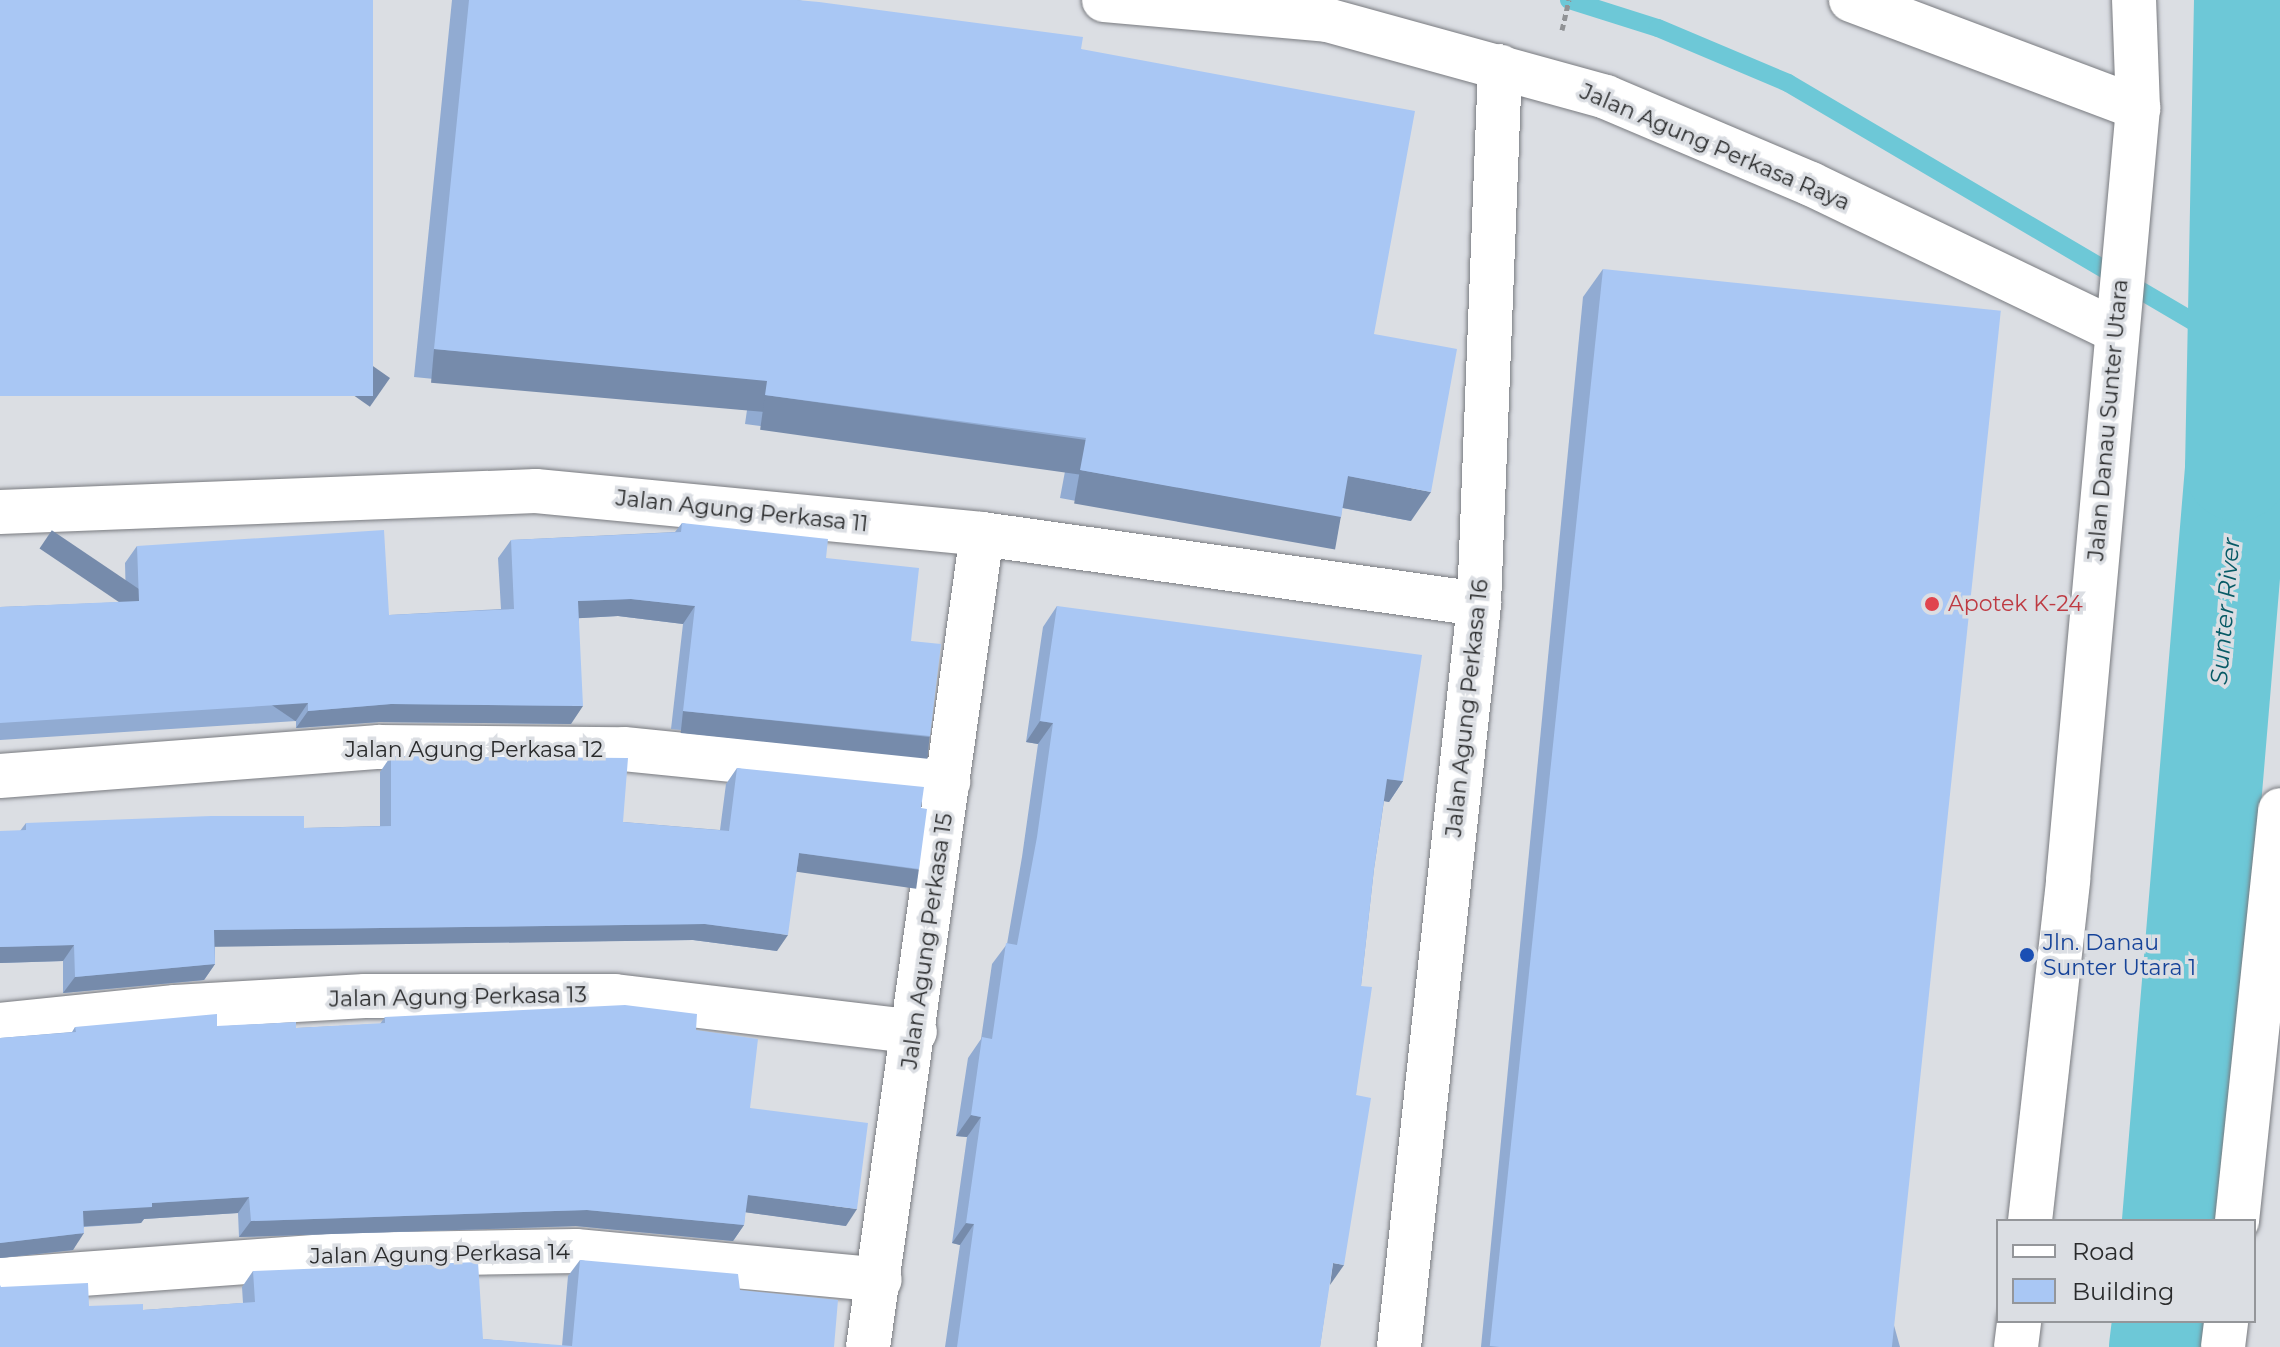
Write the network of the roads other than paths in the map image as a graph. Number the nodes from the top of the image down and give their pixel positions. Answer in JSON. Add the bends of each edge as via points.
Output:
{"nodes":[{"id":1,"x":1104,"y":0,"type":"edge"},
{"id":2,"x":1851,"y":0,"type":"edge"},
{"id":3,"x":2134,"y":0,"type":"edge"},
{"id":4,"x":1500,"y":66,"type":"junction"},
{"id":5,"x":2137,"y":122,"type":"junction"},
{"id":6,"x":2117,"y":311,"type":"junction"},
{"id":7,"x":0,"y":512,"type":"edge"},
{"id":8,"x":982,"y":534,"type":"junction"},
{"id":9,"x":1479,"y":604,"type":"junction"},
{"id":10,"x":0,"y":776,"type":"edge"},
{"id":11,"x":948,"y":782,"type":"junction"},
{"id":12,"x":2280,"y":810,"type":"edge"},
{"id":13,"x":0,"y":1025,"type":"edge"},
{"id":14,"x":915,"y":1032,"type":"junction"},
{"id":15,"x":2030,"y":1219,"type":"edge"},
{"id":16,"x":2237,"y":1219,"type":"edge"},
{"id":17,"x":0,"y":1280,"type":"edge"},
{"id":18,"x":880,"y":1280,"type":"junction"},
{"id":19,"x":2019,"y":1323,"type":"edge"},
{"id":20,"x":2226,"y":1323,"type":"edge"},
{"id":21,"x":868,"y":1347,"type":"edge"},
{"id":22,"x":1399,"y":1347,"type":"edge"},
{"id":23,"x":2016,"y":1347,"type":"edge"},
{"id":24,"x":2223,"y":1347,"type":"edge"}],
"edges":[{"from":1,"to":4,"type":"street","name":"Jalan Agung Perkasa Raya","via":[[1327,20]]},
{"from":2,"to":5,"type":"street"},
{"from":3,"to":5,"type":"street","name":"Jalan Danau Sunter Utara"},
{"from":4,"to":6,"type":"street","name":"Jalan Agung Perkasa Raya","via":[[1606,97]]},
{"from":4,"to":9,"type":"street","name":"Jalan Agung Perkasa 16"},
{"from":5,"to":6,"type":"street","name":"Jalan Danau Sunter Utara"},
{"from":6,"to":15,"type":"street","name":"Jalan Danau Sunter Utara","via":[[2068,880]]},
{"from":7,"to":8,"type":"street","name":"Jalan Agung Perkasa 11","via":[[536,491]]},
{"from":8,"to":9,"type":"street","name":"Jalan Agung Perkasa 11"},
{"from":8,"to":11,"type":"street","name":"Jalan Agung Perkasa 15"},
{"from":9,"to":22,"type":"street","name":"Jalan Agung Perkasa 16"},
{"from":10,"to":11,"type":"street","name":"Jalan Agung Perkasa 12","via":[[364,748],[624,749]]},
{"from":11,"to":14,"type":"street","name":"Jalan Agung Perkasa 15"},
{"from":12,"to":16,"type":"street"},
{"from":13,"to":14,"type":"street","name":"Jalan Agung Perkasa 13","via":[[175,1007],[365,996],[615,996]]},
{"from":14,"to":18,"type":"street","name":"Jalan Agung Perkasa 15"},
{"from":17,"to":18,"type":"street","name":"Jalan Agung Perkasa 14","via":[[341,1255],[576,1251]]},
{"from":18,"to":21,"type":"street","name":"Jalan Agung Perkasa 15"},
{"from":19,"to":23,"type":"street"},
{"from":20,"to":24,"type":"street"}]}
